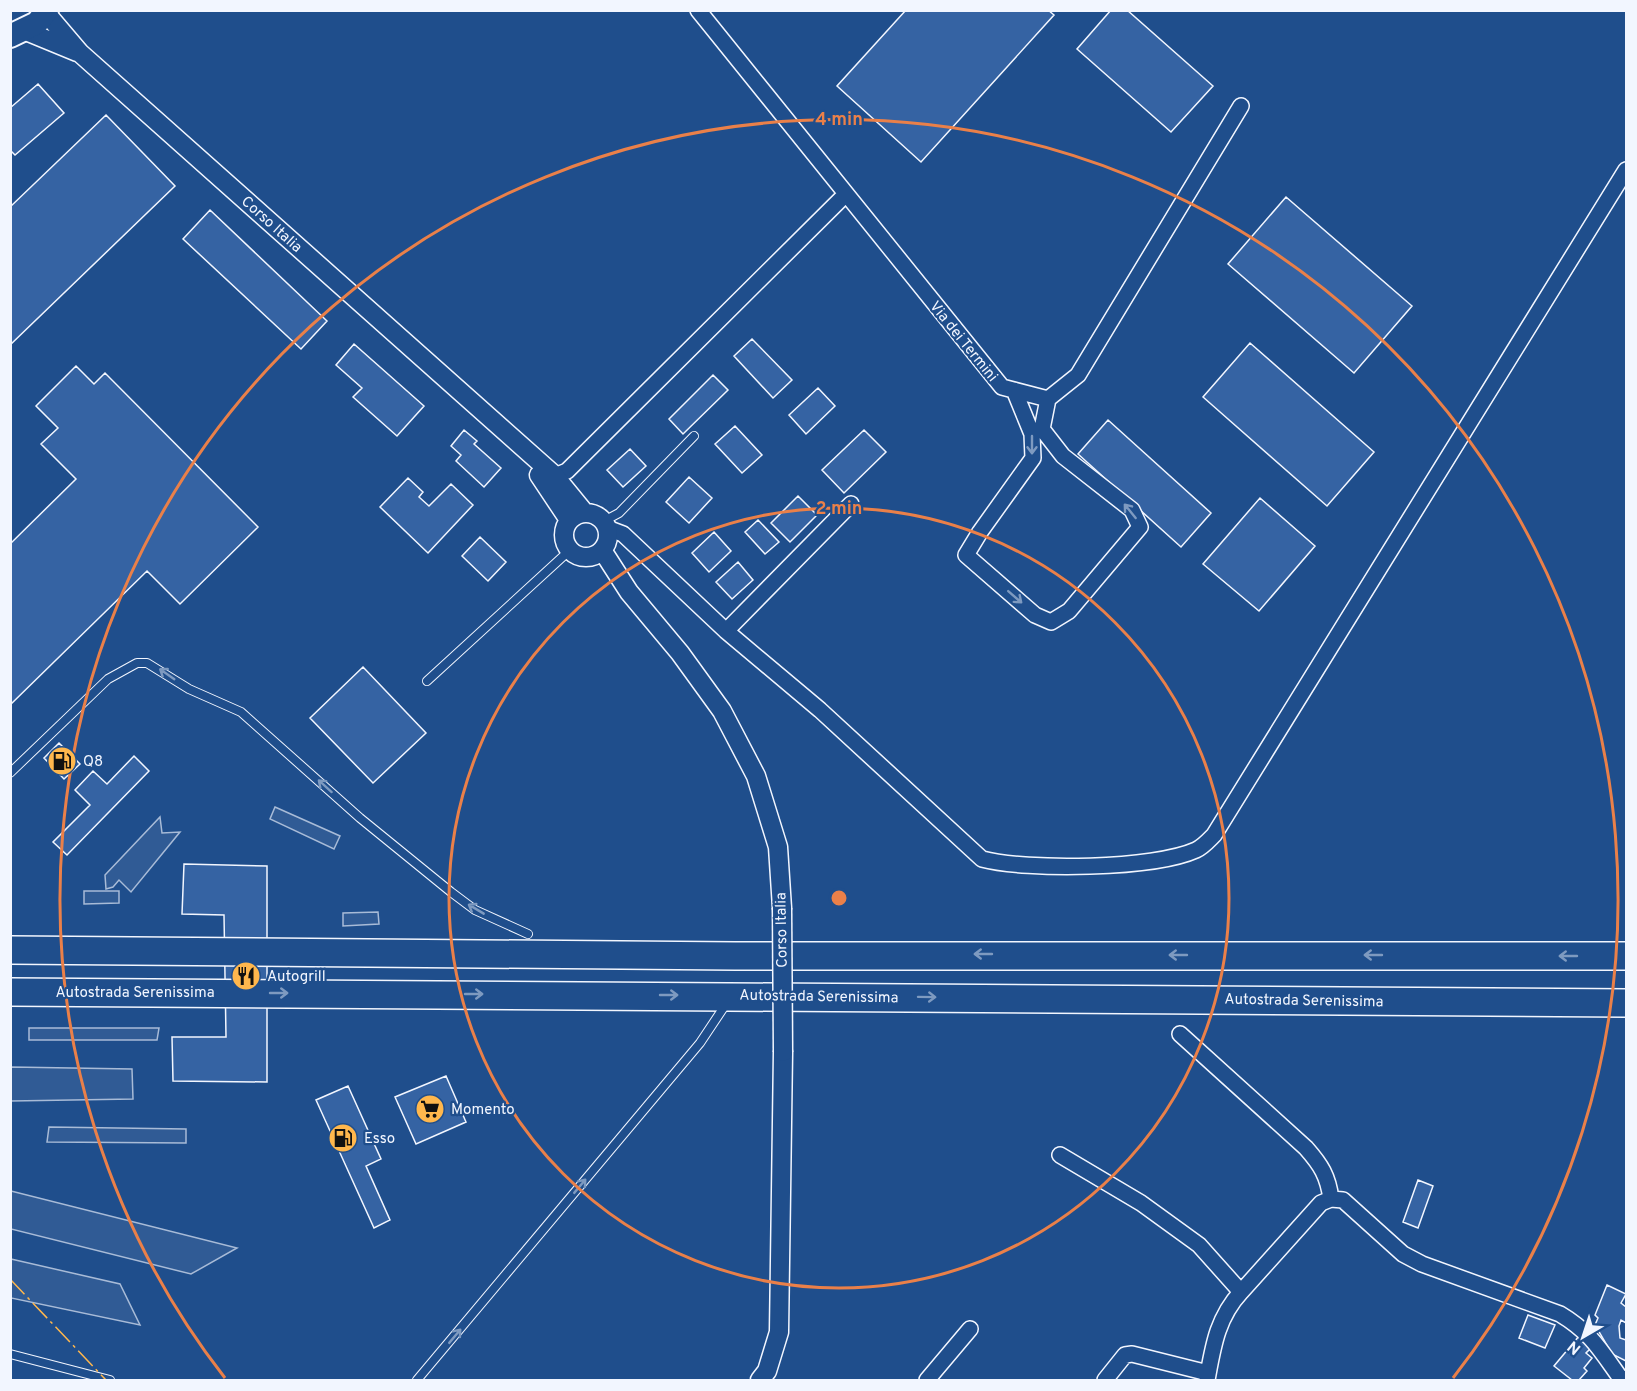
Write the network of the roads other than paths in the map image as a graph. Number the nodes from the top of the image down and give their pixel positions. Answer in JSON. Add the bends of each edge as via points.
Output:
{"nodes":[{"id":1,"x":698,"y":10,"type":"edge"},
{"id":2,"x":47,"y":12,"type":"edge"},
{"id":3,"x":18,"y":33,"type":"edge"},
{"id":4,"x":80,"y":53,"type":"junction"},
{"id":5,"x":1241,"y":106,"type":"dead end"},
{"id":6,"x":1626,"y":170,"type":"edge"},
{"id":7,"x":846,"y":194,"type":"junction"},
{"id":8,"x":1014,"y":390,"type":"junction"},
{"id":9,"x":1048,"y":399,"type":"junction"},
{"id":10,"x":694,"y":436,"type":"dead end"},
{"id":11,"x":549,"y":477,"type":"junction"},
{"id":12,"x":851,"y":504,"type":"dead end"},
{"id":13,"x":576,"y":516,"type":"junction"},
{"id":14,"x":605,"y":524,"type":"junction"},
{"id":15,"x":570,"y":550,"type":"junction"},
{"id":16,"x":596,"y":553,"type":"junction"},
{"id":17,"x":726,"y":631,"type":"junction"},
{"id":18,"x":427,"y":681,"type":"dead end"},
{"id":19,"x":10,"y":773,"type":"edge"},
{"id":20,"x":528,"y":934,"type":"dead end"},
{"id":21,"x":10,"y":950,"type":"edge"},
{"id":22,"x":1626,"y":956,"type":"edge"},
{"id":23,"x":10,"y":992,"type":"edge"},
{"id":24,"x":732,"y":995,"type":"junction"},
{"id":25,"x":1626,"y":1003,"type":"edge"},
{"id":26,"x":1180,"y":1034,"type":"dead end"},
{"id":27,"x":1060,"y":1155,"type":"dead end"},
{"id":28,"x":1331,"y":1199,"type":"junction"},
{"id":29,"x":1241,"y":1292,"type":"junction"},
{"id":30,"x":970,"y":1329,"type":"dead end"},
{"id":31,"x":10,"y":1354,"type":"edge"},
{"id":32,"x":1208,"y":1377,"type":"edge"},
{"id":33,"x":110,"y":1380,"type":"edge"},
{"id":34,"x":417,"y":1380,"type":"edge"},
{"id":35,"x":760,"y":1380,"type":"edge"},
{"id":36,"x":927,"y":1380,"type":"edge"},
{"id":37,"x":1105,"y":1380,"type":"edge"},
{"id":38,"x":1626,"y":1380,"type":"edge"}],
"edges":[{"from":1,"to":7,"type":"street","name":"Via dei Termini"},
{"from":2,"to":3,"type":"main road"},
{"from":2,"to":4,"type":"street","name":"Corso Italia"},
{"from":3,"to":4,"type":"street","name":"Corso Italia"},
{"from":4,"to":11,"type":"street","name":"Corso Italia","via":[[464,394]]},
{"from":5,"to":9,"type":"street","via":[[1078,375]]},
{"from":6,"to":17,"type":"street","via":[[1214,835],[1198,849],[1150,862],[1039,866],[1003,865],[982,859],[820,710]]},
{"from":7,"to":8,"type":"street","name":"Via dei Termini","via":[[1002,387]]},
{"from":7,"to":11,"type":"street","via":[[567,471]]},
{"from":8,"to":9,"type":"street","name":"Via dei Termini"},
{"from":8,"to":9,"type":"street","one_way":true,"via":[[1032,434],[1032,458],[966,555],[1035,615],[1051,622],[1069,611],[1140,527],[1132,510],[1063,456],[1042,429]]},
{"from":10,"to":14,"type":"lane"},
{"from":11,"to":13,"type":"street","name":"Corso Italia"},
{"from":12,"to":17,"type":"street"},
{"from":13,"to":14,"type":"street","name":"Corso Italia","via":[[592,513]]},
{"from":13,"to":15,"type":"street","via":[[564,532]]},
{"from":14,"to":16,"type":"street","via":[[608,540]]},
{"from":14,"to":17,"type":"street","via":[[623,534]]},
{"from":15,"to":16,"type":"street","name":"Corso Italia","via":[[575,554]]},
{"from":15,"to":18,"type":"lane"},
{"from":16,"to":35,"type":"street","name":"Corso Italia","bridge":true,"via":[[680,653],[722,711],[756,776],[778,847],[783,1052],[779,1332],[767,1371]]},
{"from":20,"to":19,"type":"lane","one_way":true,"via":[[475,910],[360,818],[242,712],[189,689],[147,663],[137,663],[108,679]]},
{"from":22,"to":21,"type":"highway","one_way":true,"via":[[711,956]]},
{"from":23,"to":24,"type":"highway","name":"Autostrada Serenissima","one_way":true},
{"from":24,"to":25,"type":"highway","name":"Autostrada Serenissima","one_way":true},
{"from":34,"to":24,"type":"lane","one_way":true,"via":[[700,1043]]},
{"from":26,"to":28,"type":"street","via":[[1323,1166]]},
{"from":27,"to":29,"type":"street","via":[[1141,1203],[1199,1245]]},
{"from":28,"to":29,"type":"street","via":[[1309,1214]]},
{"from":28,"to":38,"type":"street","via":[[1343,1200],[1403,1254],[1422,1264],[1560,1314],[1590,1334],[1619,1376]]},
{"from":29,"to":32,"type":"street","via":[[1216,1332]]},
{"from":30,"to":36,"type":"street"},
{"from":31,"to":33,"type":"lane"},
{"from":32,"to":37,"type":"street","via":[[1132,1354],[1125,1355]]}]}
